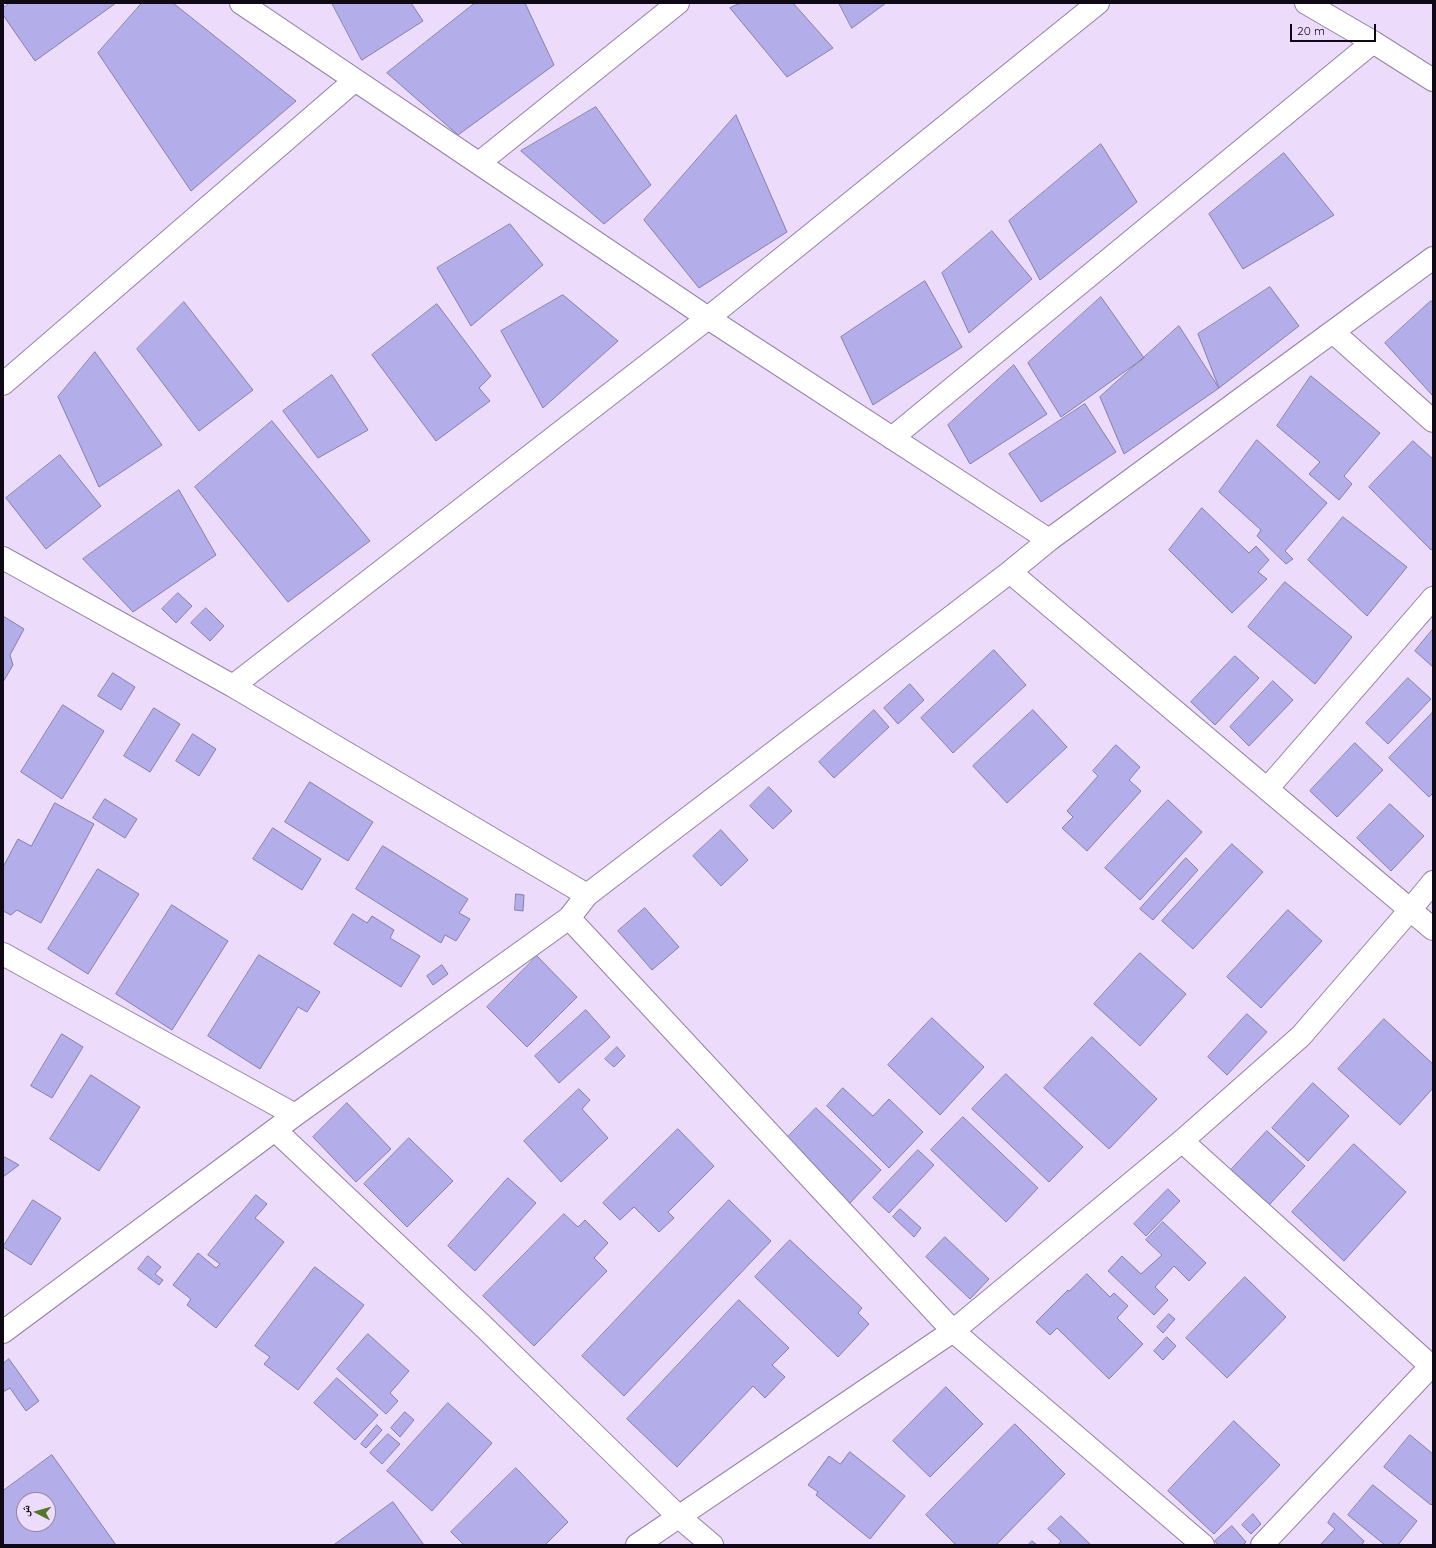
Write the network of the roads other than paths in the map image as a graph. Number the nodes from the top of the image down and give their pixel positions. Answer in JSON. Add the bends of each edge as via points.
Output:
{"nodes":[{"id":1,"x":241,"y":3,"type":"edge"},
{"id":2,"x":678,"y":3,"type":"edge"},
{"id":3,"x":1098,"y":3,"type":"edge"},
{"id":4,"x":1306,"y":3,"type":"edge"},
{"id":5,"x":1373,"y":42,"type":"junction"},
{"id":6,"x":1433,"y":80,"type":"edge"},
{"id":7,"x":354,"y":81,"type":"junction"},
{"id":8,"x":479,"y":163,"type":"junction"},
{"id":9,"x":1433,"y":258,"type":"edge"},
{"id":10,"x":708,"y":318,"type":"junction"},
{"id":11,"x":1333,"y":332,"type":"junction"},
{"id":12,"x":3,"y":384,"type":"edge"},
{"id":13,"x":1433,"y":421,"type":"edge"},
{"id":14,"x":892,"y":438,"type":"junction"},
{"id":15,"x":1050,"y":540,"type":"junction"},
{"id":16,"x":3,"y":558,"type":"edge"},
{"id":17,"x":1010,"y":572,"type":"junction"},
{"id":18,"x":1433,"y":598,"type":"edge"},
{"id":19,"x":233,"y":686,"type":"junction"},
{"id":20,"x":1267,"y":789,"type":"junction"},
{"id":21,"x":1433,"y":882,"type":"edge"},
{"id":22,"x":587,"y":895,"type":"junction"},
{"id":23,"x":1410,"y":910,"type":"junction"},
{"id":24,"x":569,"y":918,"type":"junction"},
{"id":25,"x":1433,"y":929,"type":"edge"},
{"id":26,"x":3,"y":954,"type":"edge"},
{"id":27,"x":295,"y":1115,"type":"junction"},
{"id":28,"x":275,"y":1130,"type":"junction"},
{"id":29,"x":1182,"y":1141,"type":"junction"},
{"id":30,"x":953,"y":1331,"type":"junction"},
{"id":31,"x":3,"y":1332,"type":"edge"},
{"id":32,"x":1432,"y":1367,"type":"edge"},
{"id":33,"x":679,"y":1517,"type":"junction"},
{"id":34,"x":637,"y":1545,"type":"edge"},
{"id":35,"x":712,"y":1545,"type":"edge"},
{"id":36,"x":1204,"y":1545,"type":"edge"},
{"id":37,"x":1262,"y":1545,"type":"edge"}],
"edges":[{"from":1,"to":7,"type":"street"},
{"from":2,"to":8,"type":"street"},
{"from":3,"to":10,"type":"street"},
{"from":4,"to":5,"type":"street"},
{"from":5,"to":6,"type":"street"},
{"from":5,"to":14,"type":"street"},
{"from":7,"to":8,"type":"street"},
{"from":7,"to":12,"type":"street"},
{"from":8,"to":10,"type":"street"},
{"from":9,"to":11,"type":"street"},
{"from":10,"to":14,"type":"street"},
{"from":10,"to":19,"type":"street"},
{"from":11,"to":13,"type":"street"},
{"from":11,"to":15,"type":"street"},
{"from":14,"to":15,"type":"street"},
{"from":15,"to":17,"type":"street"},
{"from":16,"to":19,"type":"street"},
{"from":17,"to":20,"type":"street"},
{"from":17,"to":22,"type":"street"},
{"from":18,"to":20,"type":"street"},
{"from":19,"to":22,"type":"street"},
{"from":20,"to":23,"type":"street"},
{"from":21,"to":23,"type":"street"},
{"from":22,"to":24,"type":"street"},
{"from":23,"to":25,"type":"street"},
{"from":23,"to":29,"type":"street","via":[[1301,1036]]},
{"from":24,"to":27,"type":"street"},
{"from":24,"to":30,"type":"street"},
{"from":26,"to":27,"type":"street"},
{"from":27,"to":28,"type":"street"},
{"from":28,"to":31,"type":"street"},
{"from":28,"to":33,"type":"street","via":[[482,1325]]},
{"from":29,"to":30,"type":"street"},
{"from":29,"to":32,"type":"street"},
{"from":30,"to":33,"type":"street"},
{"from":30,"to":36,"type":"street"},
{"from":32,"to":37,"type":"street"},
{"from":33,"to":34,"type":"street"},
{"from":33,"to":35,"type":"street"}]}
